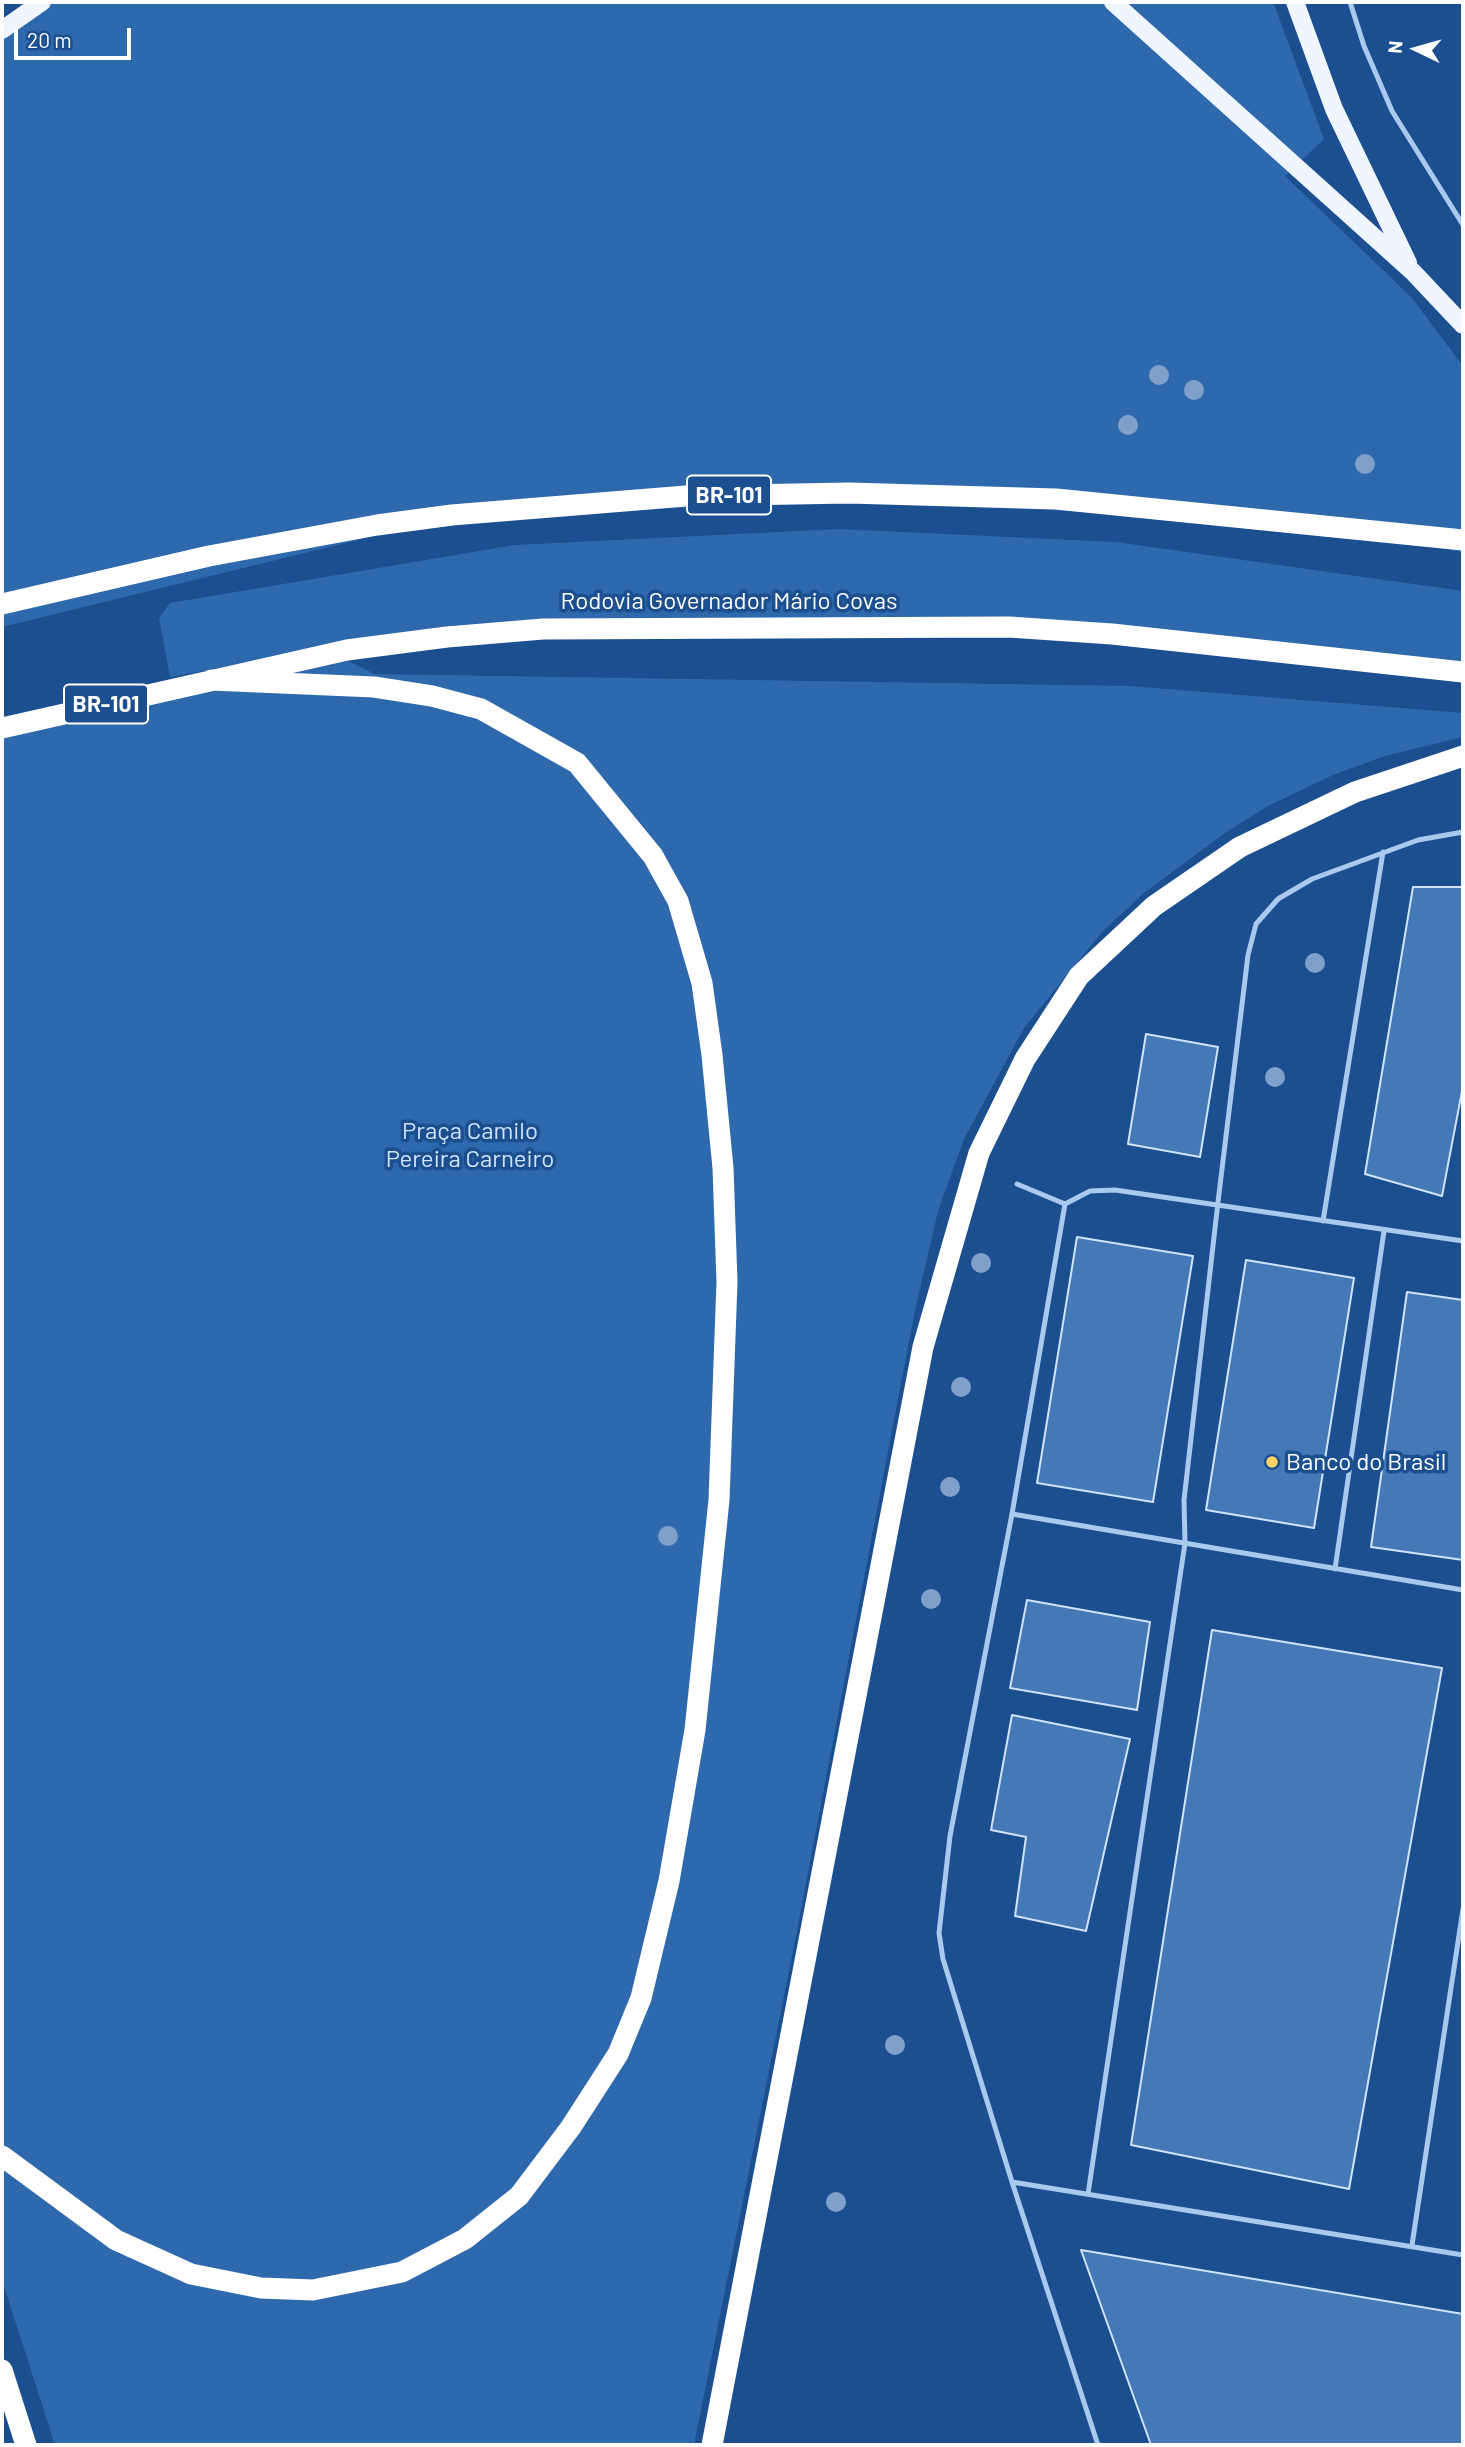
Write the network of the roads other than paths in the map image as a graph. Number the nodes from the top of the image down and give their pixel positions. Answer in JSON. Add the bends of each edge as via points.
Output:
{"nodes":[{"id":1,"x":42,"y":2,"type":"edge"},
{"id":2,"x":1113,"y":2,"type":"edge"},
{"id":3,"x":1295,"y":2,"type":"edge"},
{"id":4,"x":1350,"y":2,"type":"edge"},
{"id":5,"x":2,"y":30,"type":"edge"},
{"id":6,"x":1463,"y":225,"type":"edge"},
{"id":7,"x":1413,"y":272,"type":"junction"},
{"id":8,"x":1463,"y":325,"type":"edge"},
{"id":9,"x":1463,"y":540,"type":"edge"},
{"id":10,"x":2,"y":604,"type":"edge"},
{"id":11,"x":1463,"y":671,"type":"edge"},
{"id":12,"x":211,"y":680,"type":"junction"},
{"id":13,"x":2,"y":728,"type":"edge"},
{"id":14,"x":1463,"y":756,"type":"edge"},
{"id":15,"x":1463,"y":832,"type":"edge"},
{"id":16,"x":1383,"y":852,"type":"junction"},
{"id":17,"x":1017,"y":1184,"type":"dead end"},
{"id":18,"x":1218,"y":1202,"type":"junction"},
{"id":19,"x":1065,"y":1204,"type":"junction"},
{"id":20,"x":1323,"y":1221,"type":"junction"},
{"id":21,"x":1384,"y":1231,"type":"junction"},
{"id":22,"x":1463,"y":1241,"type":"edge"},
{"id":23,"x":1012,"y":1514,"type":"junction"},
{"id":24,"x":1185,"y":1543,"type":"junction"},
{"id":25,"x":1335,"y":1569,"type":"junction"},
{"id":26,"x":1463,"y":1590,"type":"edge"},
{"id":27,"x":1463,"y":1909,"type":"edge"},
{"id":28,"x":2,"y":2156,"type":"edge"},
{"id":29,"x":1012,"y":2182,"type":"junction"},
{"id":30,"x":1088,"y":2194,"type":"junction"},
{"id":31,"x":1412,"y":2245,"type":"junction"},
{"id":32,"x":1463,"y":2255,"type":"edge"},
{"id":33,"x":2,"y":2370,"type":"edge"},
{"id":34,"x":26,"y":2445,"type":"edge"},
{"id":35,"x":712,"y":2445,"type":"edge"},
{"id":36,"x":1098,"y":2445,"type":"edge"}],
"edges":[{"from":1,"to":5,"type":"main road"},
{"from":2,"to":7,"type":"main road"},
{"from":3,"to":7,"type":"main road","via":[[1334,109]]},
{"from":4,"to":6,"type":"lane","via":[[1392,111]]},
{"from":7,"to":8,"type":"main road"},
{"from":9,"to":10,"type":"highway","number":"BR-101","via":[[1056,499],[849,493],[685,496],[377,525],[209,556]]},
{"from":11,"to":12,"type":"highway","name":"Rodovia Governador Mário Covas","number":"BR-101","via":[[1009,627],[645,627],[447,636],[347,650]]},
{"from":12,"to":13,"type":"highway","name":"Rodovia Governador Mário Covas","number":"BR-101"},
{"from":12,"to":28,"type":"highway","via":[[374,687],[481,709],[577,763],[653,856],[678,901],[702,983],[712,1055],[723,1168],[727,1282],[719,1500],[695,1730],[666,1894],[641,1998],[618,2054],[519,2196],[465,2239],[402,2272],[313,2290],[261,2288],[191,2274],[116,2240]]},
{"from":14,"to":35,"type":"highway","via":[[1355,792],[1240,847],[1154,906],[1079,976],[1025,1059],[979,1153],[923,1347]]},
{"from":15,"to":16,"type":"lane"},
{"from":16,"to":18,"type":"lane","via":[[1312,879],[1278,899],[1256,924],[1248,955]]},
{"from":16,"to":20,"type":"lane"},
{"from":17,"to":19,"type":"lane"},
{"from":18,"to":19,"type":"lane","via":[[1115,1190],[1090,1191]]},
{"from":18,"to":20,"type":"lane"},
{"from":18,"to":24,"type":"lane","via":[[1184,1500]]},
{"from":19,"to":23,"type":"lane"},
{"from":20,"to":21,"type":"lane"},
{"from":21,"to":22,"type":"lane"},
{"from":21,"to":25,"type":"lane"},
{"from":23,"to":24,"type":"lane"},
{"from":23,"to":29,"type":"lane","via":[[950,1836],[939,1933]]},
{"from":24,"to":25,"type":"lane"},
{"from":24,"to":30,"type":"lane"},
{"from":25,"to":26,"type":"lane"},
{"from":27,"to":31,"type":"lane"},
{"from":29,"to":30,"type":"lane"},
{"from":29,"to":36,"type":"lane"},
{"from":30,"to":31,"type":"lane"},
{"from":31,"to":32,"type":"lane"},
{"from":33,"to":34,"type":"highway"}]}
